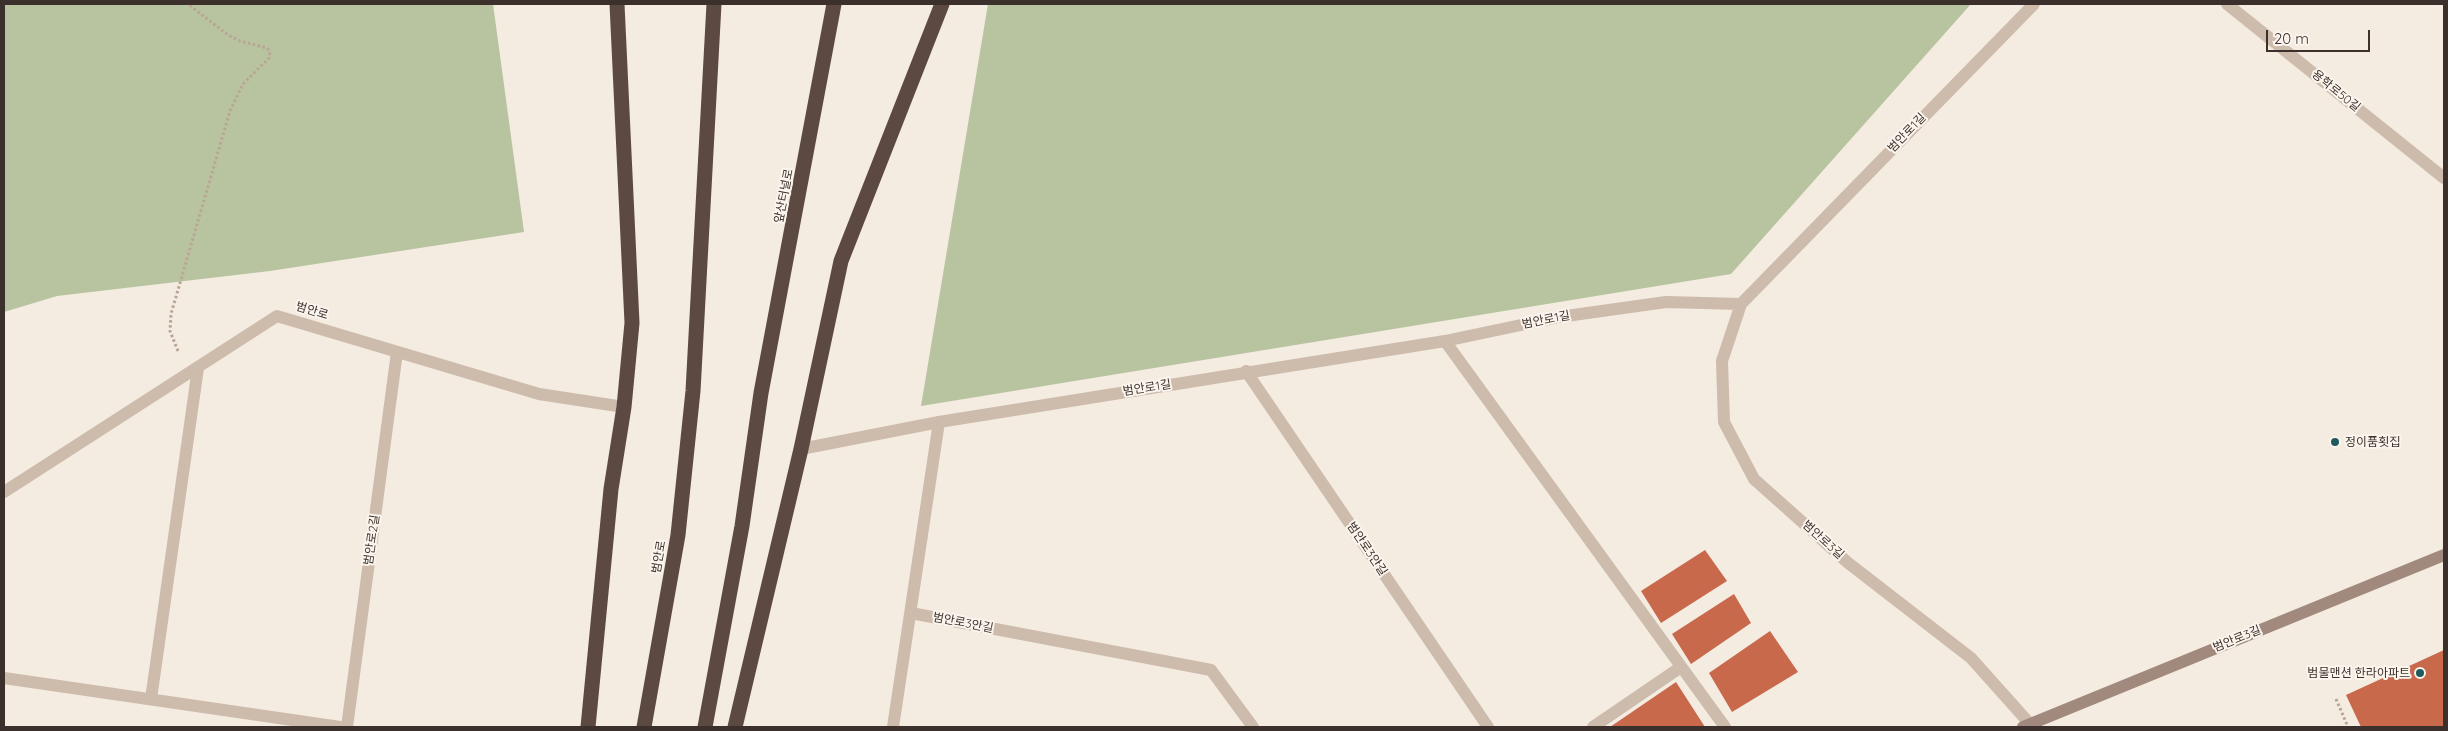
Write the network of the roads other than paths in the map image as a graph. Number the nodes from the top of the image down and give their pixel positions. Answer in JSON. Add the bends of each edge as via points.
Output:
{"nodes":[{"id":1,"x":617,"y":4,"type":"edge"},
{"id":2,"x":714,"y":4,"type":"edge"},
{"id":3,"x":834,"y":4,"type":"edge"},
{"id":4,"x":942,"y":4,"type":"edge"},
{"id":5,"x":2034,"y":4,"type":"edge"},
{"id":6,"x":2227,"y":4,"type":"edge"},
{"id":7,"x":2444,"y":178,"type":"edge"},
{"id":8,"x":1741,"y":304,"type":"junction"},
{"id":9,"x":1445,"y":341,"type":"junction"},
{"id":10,"x":397,"y":352,"type":"junction"},
{"id":11,"x":192,"y":371,"type":"junction"},
{"id":12,"x":1246,"y":371,"type":"junction"},
{"id":13,"x":624,"y":407,"type":"junction"},
{"id":14,"x":939,"y":422,"type":"junction"},
{"id":15,"x":801,"y":449,"type":"junction"},
{"id":16,"x":4,"y":492,"type":"edge"},
{"id":17,"x":2444,"y":555,"type":"edge"},
{"id":18,"x":910,"y":613,"type":"junction"},
{"id":19,"x":1681,"y":667,"type":"junction"},
{"id":20,"x":4,"y":678,"type":"edge"},
{"id":21,"x":151,"y":699,"type":"junction"},
{"id":22,"x":2027,"y":726,"type":"edge"},
{"id":23,"x":340,"y":727,"type":"edge"},
{"id":24,"x":347,"y":727,"type":"edge"},
{"id":25,"x":588,"y":727,"type":"edge"},
{"id":26,"x":644,"y":727,"type":"edge"},
{"id":27,"x":705,"y":727,"type":"edge"},
{"id":28,"x":735,"y":727,"type":"edge"},
{"id":29,"x":893,"y":727,"type":"edge"},
{"id":30,"x":1253,"y":727,"type":"edge"},
{"id":31,"x":1488,"y":727,"type":"edge"},
{"id":32,"x":1593,"y":727,"type":"edge"},
{"id":33,"x":1724,"y":727,"type":"edge"}],
"edges":[{"from":1,"to":13,"type":"highway","via":[[632,323]]},
{"from":2,"to":26,"type":"highway","name":"범안로","via":[[693,391],[678,535]]},
{"from":3,"to":27,"type":"highway","name":"앞산터널로","via":[[761,393],[742,526]]},
{"from":4,"to":15,"type":"highway","via":[[841,261]]},
{"from":5,"to":8,"type":"street","name":"범안로1길"},
{"from":6,"to":7,"type":"street","name":"용학로50길"},
{"from":8,"to":9,"type":"street","name":"범안로1길","via":[[1666,302],[1559,317]]},
{"from":8,"to":22,"type":"street","name":"범안로3길","via":[[1722,361],[1724,422],[1754,479],[1847,562],[1971,658]]},
{"from":9,"to":12,"type":"street","name":"범안로1길"},
{"from":9,"to":19,"type":"street"},
{"from":10,"to":11,"type":"street","name":"범안로","via":[[278,316]]},
{"from":10,"to":13,"type":"street","name":"범안로","via":[[539,394]]},
{"from":10,"to":24,"type":"street","name":"범안로2길"},
{"from":11,"to":16,"type":"street","name":"범안로"},
{"from":11,"to":21,"type":"street"},
{"from":12,"to":14,"type":"street","name":"범안로1길"},
{"from":12,"to":31,"type":"street","name":"범안로3안길"},
{"from":13,"to":25,"type":"highway","via":[[611,489]]},
{"from":14,"to":15,"type":"street"},
{"from":14,"to":18,"type":"street"},
{"from":15,"to":28,"type":"highway"},
{"from":17,"to":22,"type":"street","name":"범안로3길"},
{"from":18,"to":29,"type":"street"},
{"from":18,"to":30,"type":"street","name":"범안로3안길","via":[[1211,670]]},
{"from":19,"to":32,"type":"street"},
{"from":19,"to":33,"type":"street"},
{"from":20,"to":21,"type":"street"},
{"from":21,"to":23,"type":"street"}]}
